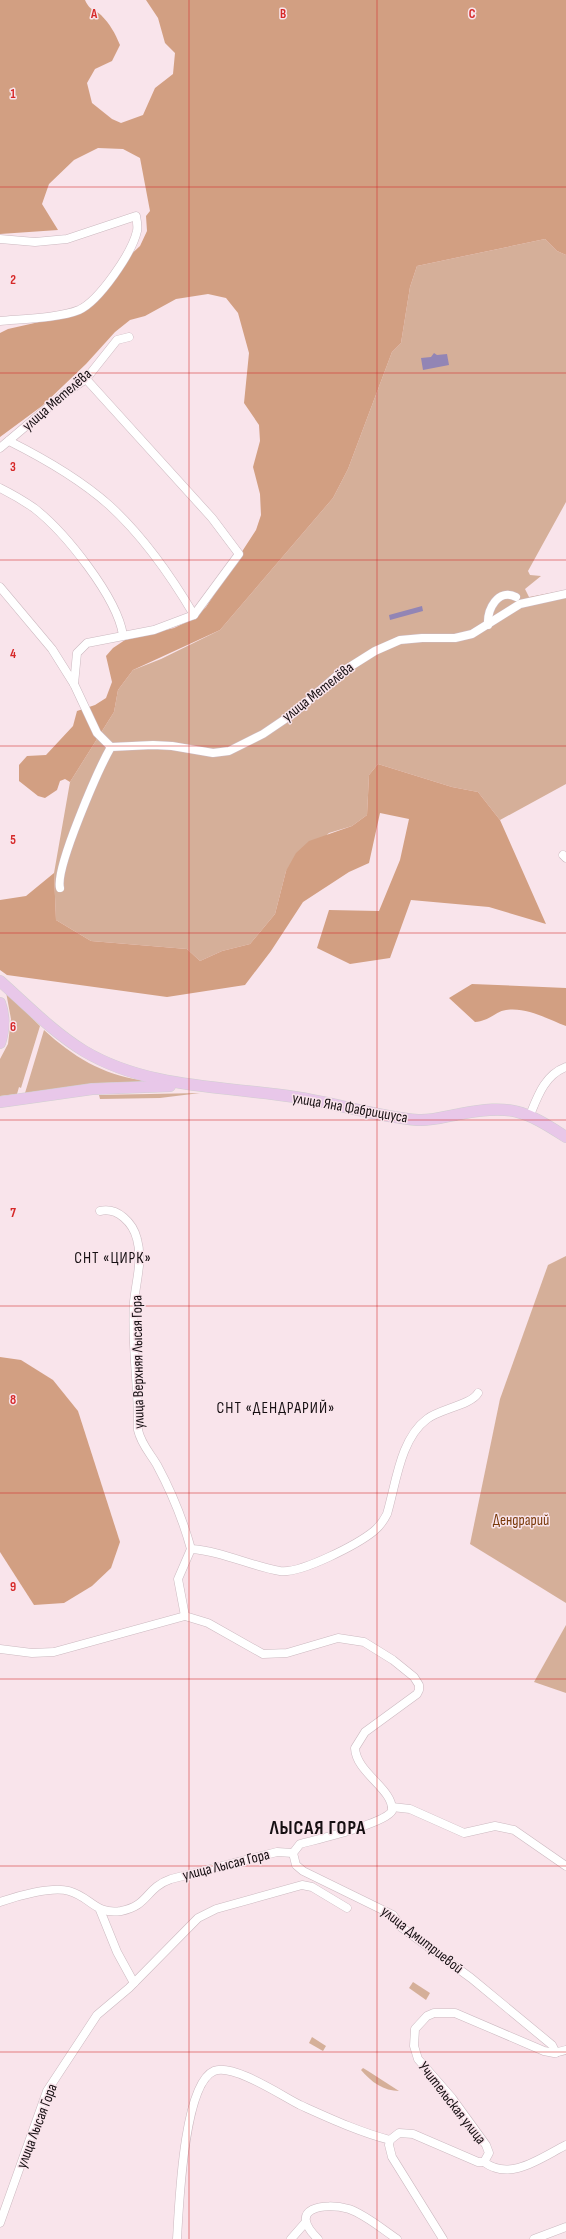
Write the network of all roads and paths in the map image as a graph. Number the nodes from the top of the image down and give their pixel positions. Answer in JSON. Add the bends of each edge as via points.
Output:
{"nodes":[{"id":1,"x":0,"y":239,"type":"edge"},
{"id":2,"x":0,"y":321,"type":"edge"},
{"id":3,"x":129,"y":337,"type":"dead end"},
{"id":4,"x":86,"y":379,"type":"junction"},
{"id":5,"x":9,"y":441,"type":"junction"},
{"id":6,"x":0,"y":448,"type":"edge"},
{"id":7,"x":0,"y":488,"type":"edge"},
{"id":8,"x":0,"y":587,"type":"edge"},
{"id":9,"x":566,"y":594,"type":"edge"},
{"id":10,"x":518,"y":601,"type":"junction"},
{"id":11,"x":194,"y":615,"type":"junction"},
{"id":12,"x":488,"y":625,"type":"junction"},
{"id":13,"x":123,"y":634,"type":"junction"},
{"id":14,"x":74,"y":684,"type":"junction"},
{"id":15,"x":111,"y":747,"type":"junction"},
{"id":16,"x":60,"y":888,"type":"dead end"},
{"id":17,"x":0,"y":981,"type":"edge"},
{"id":18,"x":0,"y":1003,"type":"edge"},
{"id":19,"x":0,"y":1043,"type":"edge"},
{"id":20,"x":566,"y":1067,"type":"edge"},
{"id":21,"x":193,"y":1086,"type":"junction"},
{"id":22,"x":0,"y":1102,"type":"edge"},
{"id":23,"x":530,"y":1115,"type":"junction"},
{"id":24,"x":566,"y":1137,"type":"edge"},
{"id":25,"x":100,"y":1211,"type":"dead end"},
{"id":26,"x":478,"y":1393,"type":"dead end"},
{"id":27,"x":191,"y":1549,"type":"junction"},
{"id":28,"x":185,"y":1616,"type":"junction"},
{"id":29,"x":0,"y":1649,"type":"edge"},
{"id":30,"x":392,"y":1807,"type":"junction"},
{"id":31,"x":293,"y":1853,"type":"junction"},
{"id":32,"x":566,"y":1866,"type":"edge"},
{"id":33,"x":0,"y":1902,"type":"edge"},
{"id":34,"x":347,"y":1908,"type":"dead end"},
{"id":35,"x":100,"y":1910,"type":"junction"},
{"id":36,"x":134,"y":1983,"type":"junction"},
{"id":37,"x":566,"y":2050,"type":"edge"},
{"id":38,"x":556,"y":2053,"type":"junction"},
{"id":39,"x":390,"y":2140,"type":"junction"},
{"id":40,"x":566,"y":2145,"type":"edge"},
{"id":41,"x":484,"y":2162,"type":"junction"},
{"id":42,"x":0,"y":2223,"type":"edge"},
{"id":43,"x":305,"y":2223,"type":"junction"},
{"id":44,"x":566,"y":2228,"type":"edge"},
{"id":45,"x":177,"y":2239,"type":"edge"},
{"id":46,"x":291,"y":2239,"type":"edge"},
{"id":47,"x":318,"y":2239,"type":"edge"},
{"id":48,"x":397,"y":2239,"type":"edge"},
{"id":49,"x":443,"y":2239,"type":"edge"},
{"id":50,"x":534,"y":2239,"type":"edge"}],
"edges":[{"from":1,"to":2,"type":"street","via":[[35,242],[67,239],[136,216],[137,230],[129,250],[92,302],[74,312]]},
{"from":3,"to":4,"type":"street","name":"улица Метелёва","via":[[116,340]]},
{"from":4,"to":5,"type":"street","name":"улица Метелёва","via":[[64,394]]},
{"from":4,"to":11,"type":"street","via":[[212,518],[239,554]]},
{"from":5,"to":6,"type":"street","name":"улица Метелёва"},
{"from":5,"to":11,"type":"street","via":[[45,460],[109,505],[143,541],[178,588]]},
{"from":7,"to":13,"type":"street","via":[[33,508],[60,533],[106,592],[121,623]]},
{"from":8,"to":14,"type":"street","via":[[52,649]]},
{"from":9,"to":10,"type":"street"},
{"from":10,"to":12,"type":"street","name":"улица Метелёва"},
{"from":10,"to":12,"type":"street","via":[[510,594],[501,595],[489,608]]},
{"from":11,"to":13,"type":"street","via":[[154,630]]},
{"from":12,"to":15,"type":"street","name":"улица Метелёва","via":[[472,634],[455,638],[400,640],[375,651],[340,673],[294,713],[263,734],[229,751],[213,753],[153,745]]},
{"from":13,"to":14,"type":"street","via":[[87,642],[81,648],[76,658]]},
{"from":14,"to":15,"type":"street","via":[[96,733]]},
{"from":15,"to":16,"type":"street","via":[[102,763],[71,842],[59,879]]},
{"from":17,"to":21,"type":"main road","name":"улица Яна Фабрициуса","via":[[64,1038],[85,1051],[114,1066],[150,1078]]},
{"from":18,"to":19,"type":"main road","via":[[3,1033]]},
{"from":20,"to":23,"type":"street","via":[[546,1081]]},
{"from":21,"to":22,"type":"main road","name":"улица Яна Фабрициуса","via":[[92,1090]]},
{"from":21,"to":23,"type":"main road","name":"улица Яна Фабрициуса","via":[[304,1099],[408,1119],[440,1118],[487,1110],[517,1111]]},
{"from":23,"to":24,"type":"main road","name":"улица Яна Фабрициуса"},
{"from":25,"to":27,"type":"street","name":"улица Верхняя Лысая Гора","via":[[112,1211],[124,1217],[137,1238],[140,1251],[134,1303],[138,1430],[141,1441],[157,1465],[172,1498]]},
{"from":26,"to":27,"type":"street","via":[[472,1400],[439,1411],[417,1429],[403,1456],[383,1522],[376,1530],[354,1544],[290,1572],[226,1555]]},
{"from":27,"to":28,"type":"street","via":[[178,1578]]},
{"from":28,"to":29,"type":"street","via":[[54,1652],[32,1653]]},
{"from":28,"to":30,"type":"street","via":[[208,1623],[263,1654],[287,1653],[338,1638],[364,1642],[394,1660],[418,1681],[419,1690],[365,1732],[355,1748],[360,1766],[391,1802]]},
{"from":30,"to":31,"type":"street","via":[[386,1817],[300,1844]]},
{"from":30,"to":32,"type":"street","via":[[410,1809],[464,1833],[486,1827],[505,1827],[514,1830]]},
{"from":31,"to":35,"type":"street","name":"улица Лысая Гора","via":[[277,1852],[170,1879],[156,1885],[136,1907],[120,1911]]},
{"from":31,"to":38,"type":"street","name":"улица Дмитриевой","via":[[296,1865],[303,1871],[393,1915],[401,1927],[471,1978],[552,2045]]},
{"from":33,"to":35,"type":"street","via":[[46,1892],[67,1891],[85,1898]]},
{"from":34,"to":36,"type":"street","name":"улица Лысая Гора","via":[[312,1887],[302,1885],[216,1909],[198,1918]]},
{"from":35,"to":36,"type":"street","via":[[117,1952]]},
{"from":36,"to":42,"type":"street","name":"улица Лысая Гора","via":[[97,2015],[47,2091]]},
{"from":37,"to":38,"type":"street"},
{"from":38,"to":41,"type":"street","name":"Учительская улица","via":[[544,2051],[455,2013],[434,2013],[427,2016],[415,2029],[414,2046],[418,2059],[452,2098],[486,2145],[489,2155]]},
{"from":39,"to":41,"type":"street","name":"Учительская улица","via":[[400,2133],[413,2134],[473,2160]]},
{"from":39,"to":45,"type":"street","via":[[298,2104],[258,2081],[214,2070],[207,2077],[197,2096],[187,2126]]},
{"from":39,"to":49,"type":"street","via":[[392,2157]]},
{"from":40,"to":41,"type":"street","via":[[517,2168],[498,2169]]},
{"from":43,"to":46,"type":"street"},
{"from":43,"to":47,"type":"street"},
{"from":43,"to":48,"type":"street","via":[[306,2214],[312,2210],[338,2207],[356,2212]]},
{"from":44,"to":50,"type":"street"}]}
